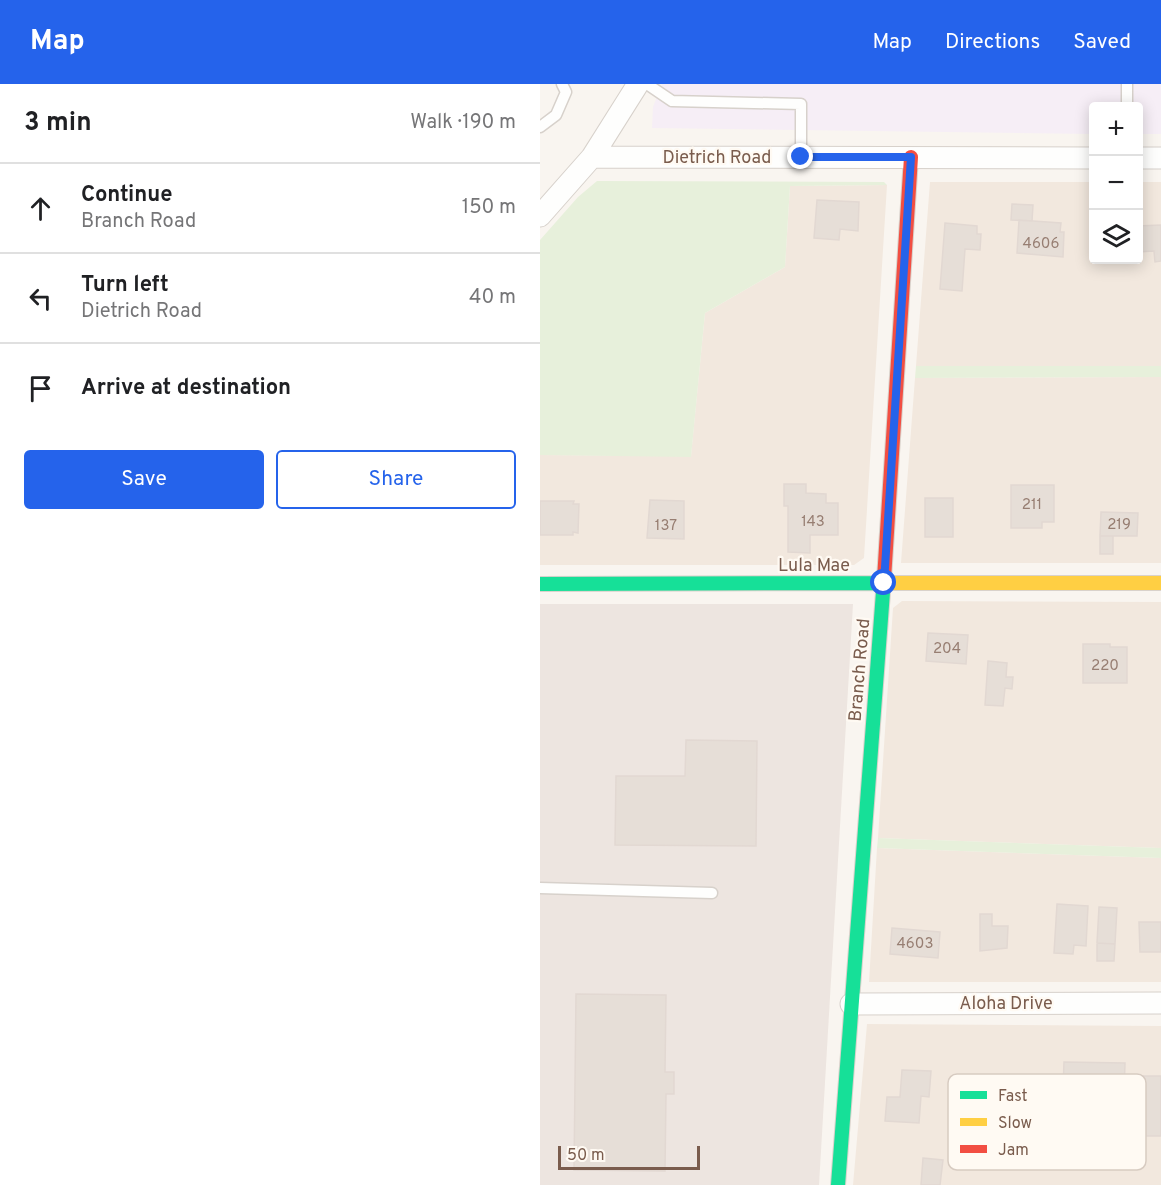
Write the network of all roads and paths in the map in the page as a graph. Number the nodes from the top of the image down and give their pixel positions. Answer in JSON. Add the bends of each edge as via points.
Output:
{"nodes":[{"id":1,"x":562,"y":84,"type":"edge"},
{"id":2,"x":638,"y":84,"type":"edge"},
{"id":3,"x":647,"y":84,"type":"edge"},
{"id":4,"x":1128,"y":84,"type":"edge"},
{"id":5,"x":1127,"y":102,"type":"edge"},
{"id":6,"x":540,"y":127,"type":"edge"},
{"id":7,"x":592,"y":157,"type":"junction"},
{"id":8,"x":801,"y":157,"type":"junction"},
{"id":9,"x":911,"y":157,"type":"junction"},
{"id":10,"x":1089,"y":158,"type":"edge"},
{"id":11,"x":1143,"y":158,"type":"edge"},
{"id":12,"x":1161,"y":158,"type":"edge"},
{"id":13,"x":540,"y":216,"type":"edge"},
{"id":14,"x":884,"y":583,"type":"junction"},
{"id":15,"x":1161,"y":583,"type":"edge"},
{"id":16,"x":540,"y":584,"type":"edge"},
{"id":17,"x":540,"y":888,"type":"edge"},
{"id":18,"x":712,"y":893,"type":"dead end"},
{"id":19,"x":1161,"y":1003,"type":"edge"},
{"id":20,"x":851,"y":1004,"type":"junction"},
{"id":21,"x":838,"y":1185,"type":"edge"}],
"edges":[{"from":1,"to":6,"type":"lane","via":[[566,92],[556,115]]},
{"from":2,"to":7,"type":"street"},
{"from":3,"to":8,"type":"lane","via":[[672,101],[801,104]]},
{"from":4,"to":5,"type":"lane"},
{"from":7,"to":8,"type":"street","name":"Dietrich Road"},
{"from":7,"to":13,"type":"street"},
{"from":8,"to":9,"type":"street","name":"Dietrich Road"},
{"from":9,"to":10,"type":"street","name":"Dietrich Road"},
{"from":9,"to":14,"type":"street","name":"Branch Road"},
{"from":11,"to":12,"type":"street"},
{"from":14,"to":15,"type":"street","name":"Lula Mae"},
{"from":14,"to":16,"type":"street","name":"Lula Mae"},
{"from":14,"to":20,"type":"street","name":"Branch Road"},
{"from":17,"to":18,"type":"lane"},
{"from":19,"to":20,"type":"street","name":"Aloha Drive"},
{"from":20,"to":21,"type":"street","name":"Branch Road"}]}
